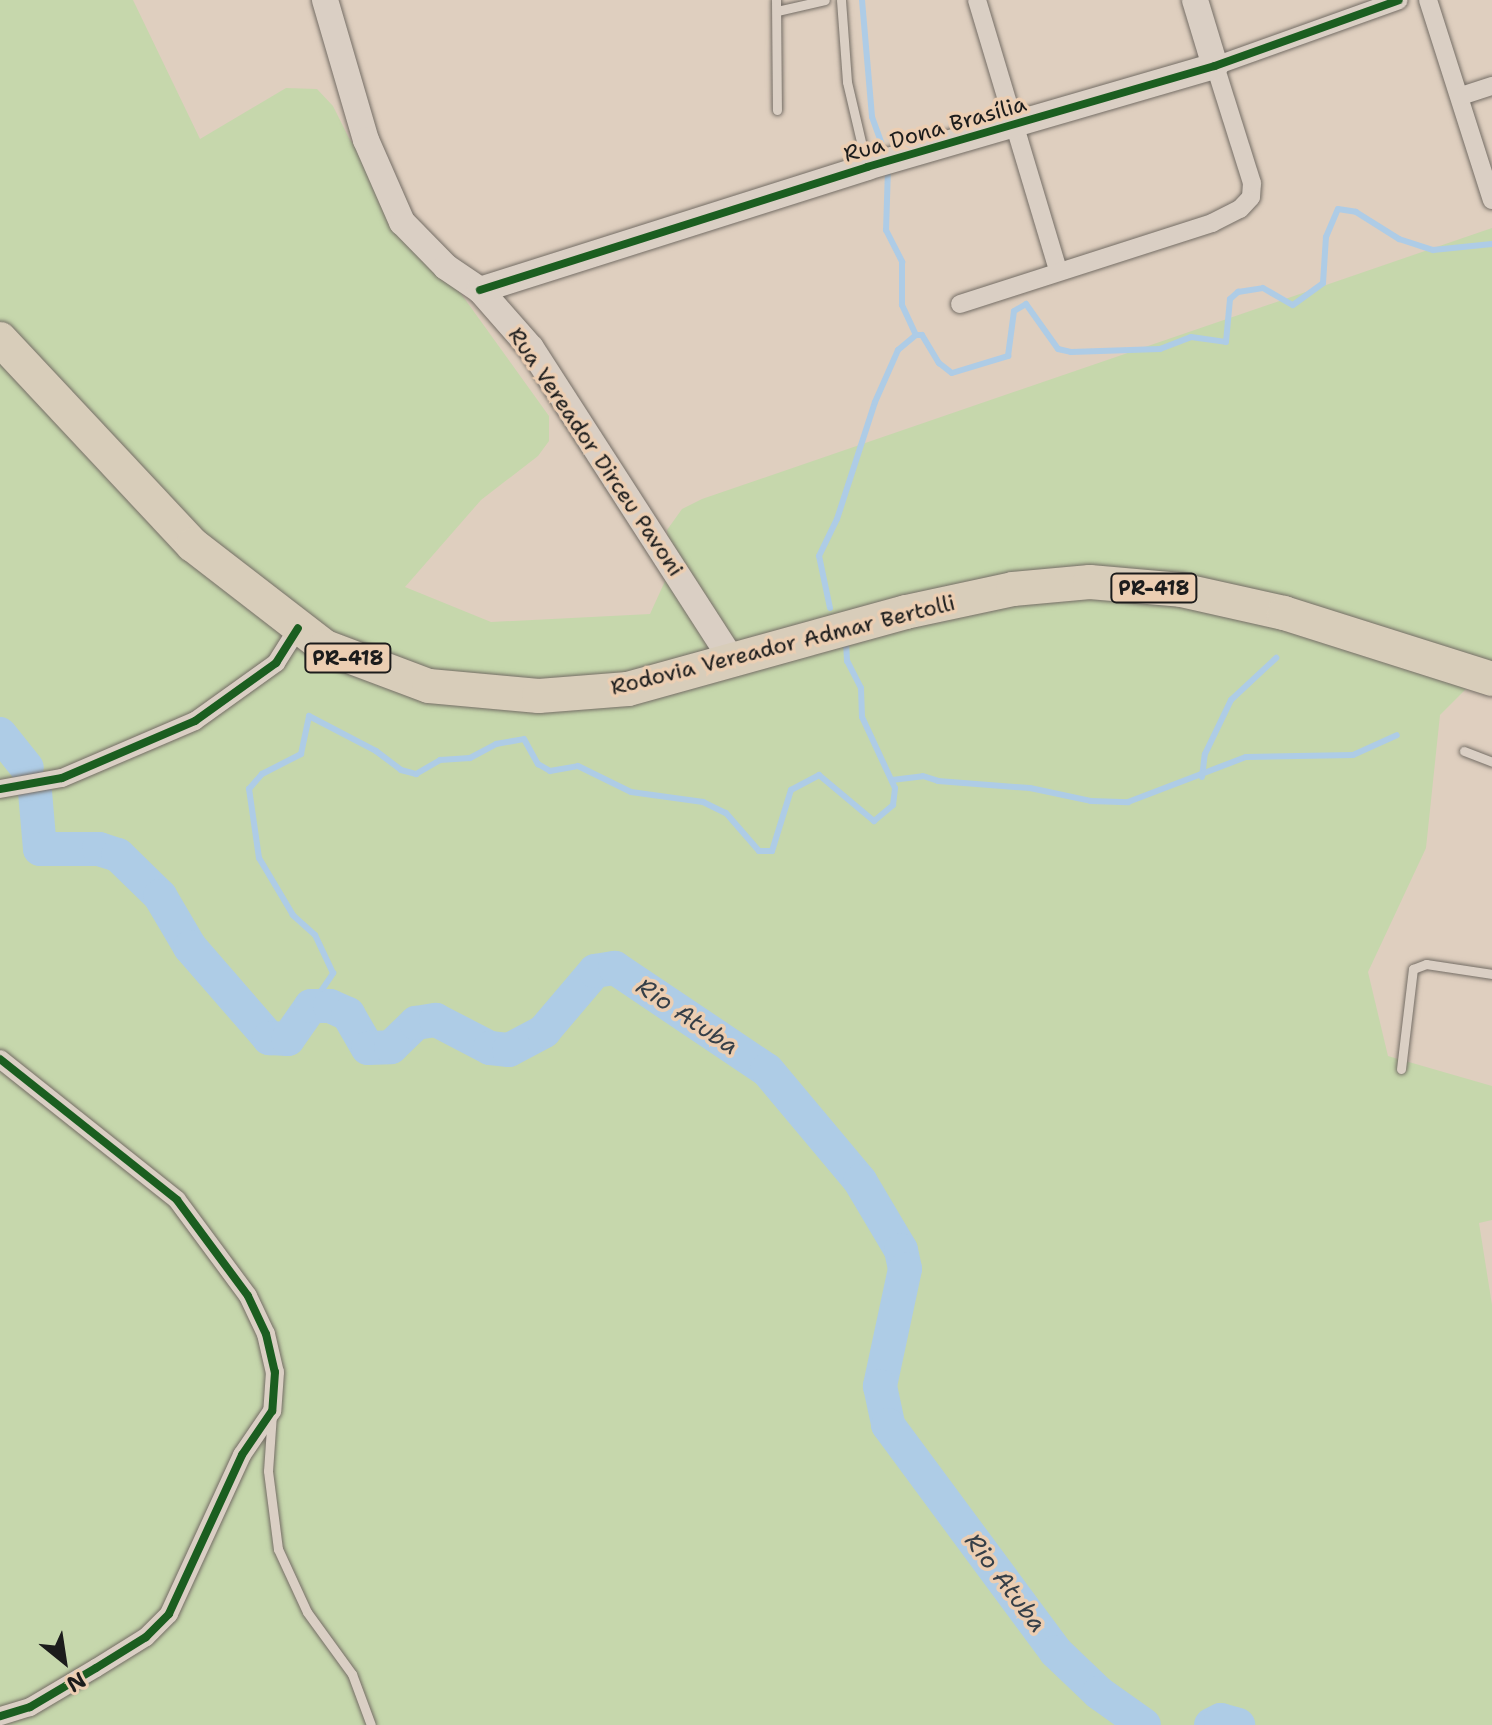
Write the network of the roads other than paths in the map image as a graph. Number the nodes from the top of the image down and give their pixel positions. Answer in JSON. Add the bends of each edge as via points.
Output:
{"nodes":[{"id":1,"x":325,"y":0,"type":"edge"},
{"id":2,"x":825,"y":0,"type":"edge"},
{"id":3,"x":841,"y":0,"type":"edge"},
{"id":4,"x":977,"y":0,"type":"edge"},
{"id":5,"x":1195,"y":0,"type":"edge"},
{"id":6,"x":1399,"y":0,"type":"edge"},
{"id":7,"x":1428,"y":0,"type":"edge"},
{"id":8,"x":776,"y":5,"type":"edge"},
{"id":9,"x":1215,"y":66,"type":"junction"},
{"id":10,"x":1492,"y":86,"type":"edge"},
{"id":11,"x":1461,"y":96,"type":"junction"},
{"id":12,"x":777,"y":110,"type":"dead end"},
{"id":13,"x":1016,"y":125,"type":"junction"},
{"id":14,"x":867,"y":167,"type":"junction"},
{"id":15,"x":1492,"y":200,"type":"edge"},
{"id":16,"x":1058,"y":270,"type":"junction"},
{"id":17,"x":480,"y":290,"type":"junction"},
{"id":18,"x":960,"y":304,"type":"dead end"},
{"id":19,"x":0,"y":339,"type":"edge"},
{"id":20,"x":298,"y":628,"type":"junction"},
{"id":21,"x":733,"y":662,"type":"junction"},
{"id":22,"x":1492,"y":679,"type":"edge"},
{"id":23,"x":1464,"y":751,"type":"dead end"},
{"id":24,"x":1492,"y":762,"type":"edge"},
{"id":25,"x":0,"y":789,"type":"edge"},
{"id":26,"x":1492,"y":974,"type":"edge"},
{"id":27,"x":0,"y":1059,"type":"edge"},
{"id":28,"x":1401,"y":1069,"type":"dead end"},
{"id":29,"x":272,"y":1411,"type":"junction"},
{"id":30,"x":0,"y":1716,"type":"edge"},
{"id":31,"x":371,"y":1725,"type":"edge"}],
"edges":[{"from":1,"to":17,"type":"street","name":"Rua Vereador Dirceu Pavoni","via":[[366,140],[402,222],[446,267]]},
{"from":2,"to":8,"type":"lane"},
{"from":3,"to":14,"type":"lane","via":[[849,93]]},
{"from":4,"to":13,"type":"street"},
{"from":5,"to":9,"type":"street"},
{"from":6,"to":9,"type":"street","name":"Rua Dona Brasília"},
{"from":7,"to":11,"type":"street"},
{"from":8,"to":12,"type":"lane"},
{"from":9,"to":13,"type":"street","name":"Rua Dona Brasília"},
{"from":9,"to":16,"type":"street","via":[[1252,183],[1251,197],[1212,223]]},
{"from":10,"to":11,"type":"street"},
{"from":11,"to":15,"type":"street"},
{"from":13,"to":14,"type":"street","name":"Rua Dona Brasília"},
{"from":13,"to":16,"type":"street"},
{"from":14,"to":17,"type":"street","name":"Rua Dona Brasília"},
{"from":16,"to":18,"type":"street"},
{"from":17,"to":21,"type":"street","name":"Rua Vereador Dirceu Pavoni","via":[[531,348]]},
{"from":19,"to":20,"type":"highway","name":"Rodovia Vereador Admar Bertolli","number":"PR-418","via":[[193,545]]},
{"from":20,"to":21,"type":"highway","name":"Rodovia Vereador Admar Bertolli","number":"PR-418","via":[[325,647],[379,671],[474,693],[539,696],[628,689]]},
{"from":20,"to":25,"type":"street","via":[[276,663],[195,721],[62,778]]},
{"from":21,"to":22,"type":"highway","name":"Rodovia Vereador Admar Bertolli","number":"PR-418","via":[[906,612],[1013,589],[1090,582],[1181,590],[1284,613]]},
{"from":23,"to":24,"type":"lane"},
{"from":26,"to":28,"type":"lane","via":[[1426,964],[1413,969]]},
{"from":27,"to":29,"type":"street","via":[[177,1200],[248,1296],[266,1334],[275,1372]]},
{"from":29,"to":30,"type":"street","via":[[242,1455],[169,1614],[146,1637],[96,1668],[30,1707]]},
{"from":29,"to":31,"type":"lane","via":[[268,1471],[278,1549],[307,1612],[352,1674]]}]}
